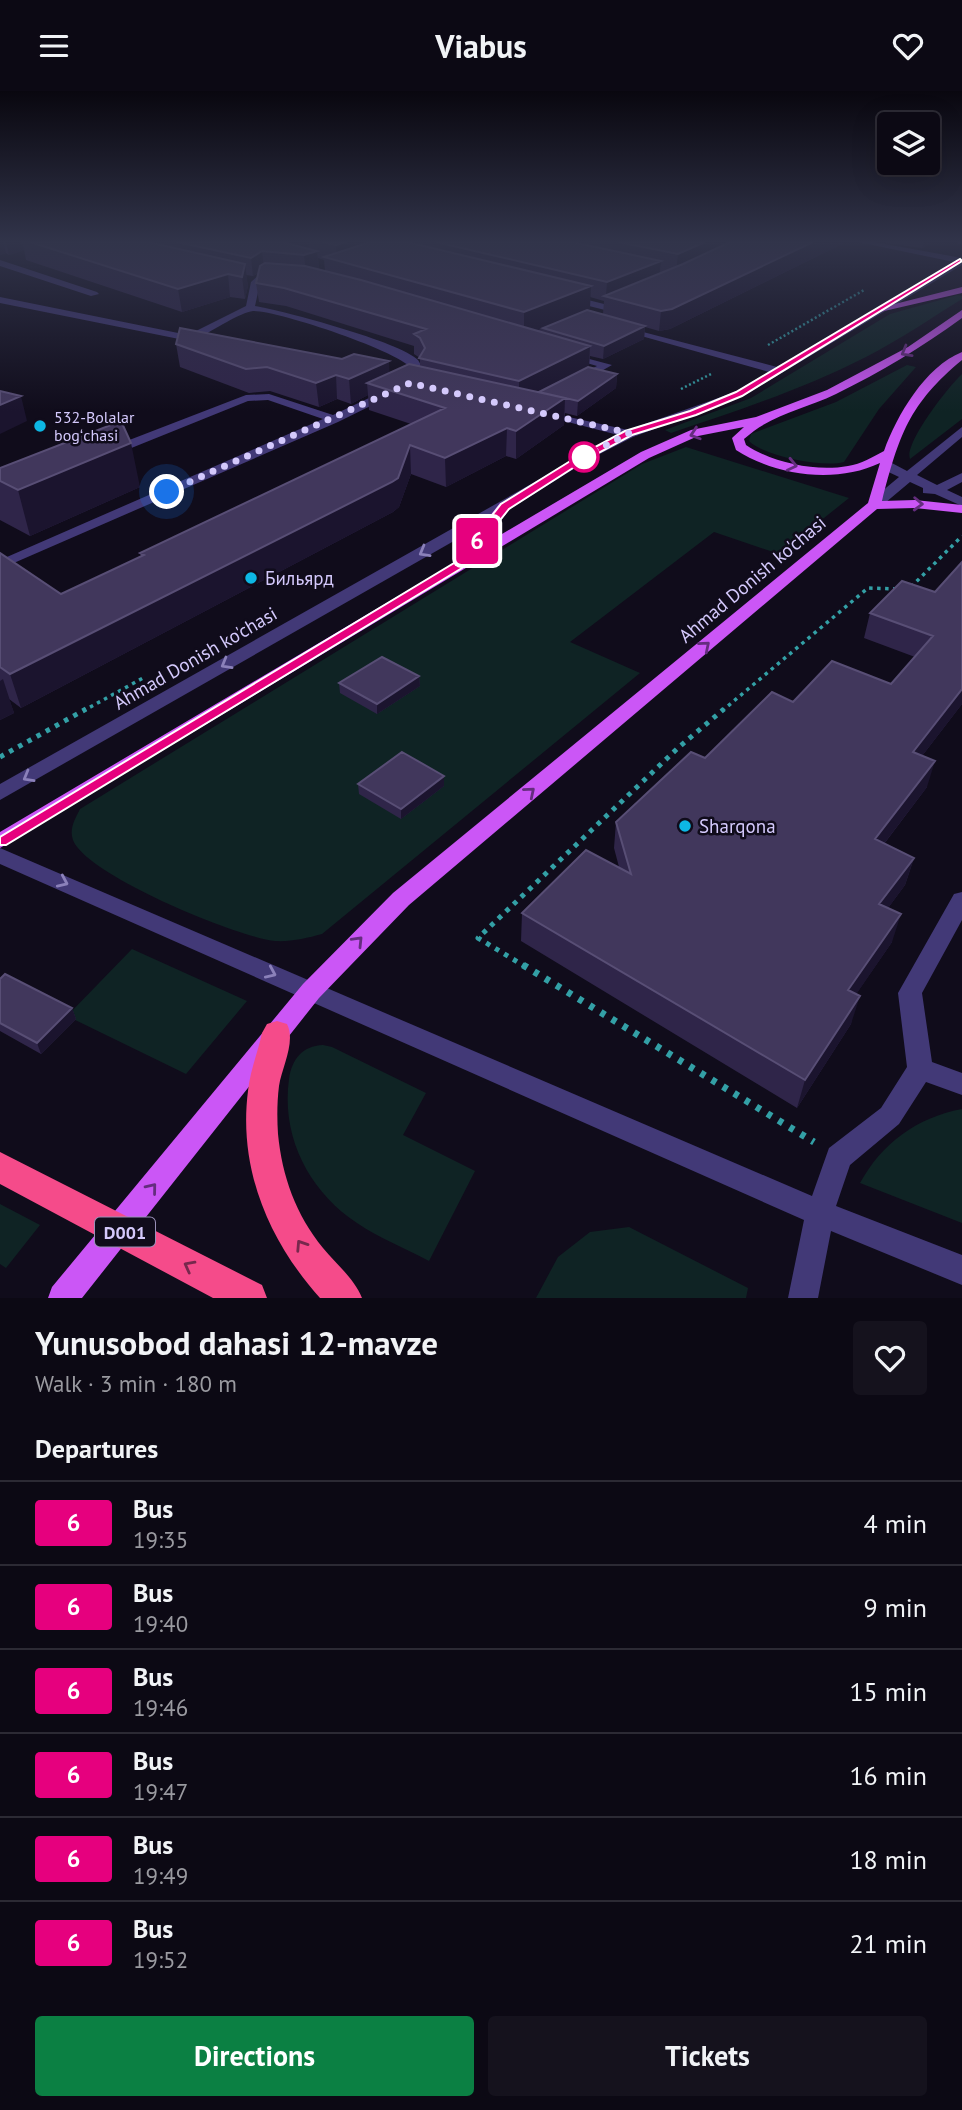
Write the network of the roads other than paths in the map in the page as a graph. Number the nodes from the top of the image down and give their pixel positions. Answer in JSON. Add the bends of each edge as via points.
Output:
{"nodes":[{"id":1,"x":253,"y":298,"type":"edge"},
{"id":2,"x":570,"y":298,"type":"edge"},
{"id":3,"x":898,"y":298,"type":"edge"},
{"id":4,"x":926,"y":298,"type":"edge"},
{"id":5,"x":0,"y":300,"type":"edge"},
{"id":6,"x":617,"y":303,"type":"edge"},
{"id":7,"x":605,"y":307,"type":"junction"},
{"id":8,"x":250,"y":308,"type":"junction"},
{"id":9,"x":880,"y":309,"type":"junction"},
{"id":10,"x":962,"y":313,"type":"edge"},
{"id":11,"x":583,"y":316,"type":"edge"},
{"id":12,"x":609,"y":324,"type":"edge"},
{"id":13,"x":190,"y":338,"type":"junction"},
{"id":14,"x":215,"y":344,"type":"edge"},
{"id":15,"x":560,"y":352,"type":"edge"},
{"id":16,"x":962,"y":355,"type":"edge"},
{"id":17,"x":779,"y":371,"type":"junction"},
{"id":18,"x":384,"y":378,"type":"edge"},
{"id":19,"x":570,"y":383,"type":"edge"},
{"id":20,"x":416,"y":384,"type":"junction"},
{"id":21,"x":535,"y":411,"type":"edge"},
{"id":22,"x":334,"y":419,"type":"junction"},
{"id":23,"x":759,"y":420,"type":"junction"},
{"id":24,"x":962,"y":431,"type":"edge"},
{"id":25,"x":629,"y":433,"type":"junction"},
{"id":26,"x":103,"y":455,"type":"edge"},
{"id":27,"x":887,"y":459,"type":"junction"},
{"id":28,"x":908,"y":476,"type":"junction"},
{"id":29,"x":962,"y":477,"type":"edge"},
{"id":30,"x":937,"y":490,"type":"junction"},
{"id":31,"x":890,"y":492,"type":"junction"},
{"id":32,"x":962,"y":502,"type":"edge"},
{"id":33,"x":874,"y":505,"type":"junction"},
{"id":34,"x":505,"y":506,"type":"junction"},
{"id":35,"x":962,"y":509,"type":"edge"},
{"id":36,"x":0,"y":565,"type":"edge"},
{"id":37,"x":458,"y":565,"type":"junction"},
{"id":38,"x":0,"y":793,"type":"edge"},
{"id":39,"x":0,"y":841,"type":"edge"},
{"id":40,"x":0,"y":855,"type":"edge"},
{"id":41,"x":962,"y":901,"type":"edge"},
{"id":42,"x":311,"y":991,"type":"junction"},
{"id":43,"x":277,"y":1033,"type":"junction"},
{"id":44,"x":920,"y":1069,"type":"junction"},
{"id":45,"x":962,"y":1084,"type":"edge"},
{"id":46,"x":0,"y":1167,"type":"edge"},
{"id":47,"x":820,"y":1213,"type":"junction"},
{"id":48,"x":119,"y":1229,"type":"junction"},
{"id":49,"x":962,"y":1270,"type":"edge"},
{"id":50,"x":63,"y":1298,"type":"edge"},
{"id":51,"x":249,"y":1298,"type":"edge"},
{"id":52,"x":344,"y":1298,"type":"edge"},
{"id":53,"x":803,"y":1298,"type":"edge"}],
"edges":[{"from":1,"to":8,"type":"street"},
{"from":2,"to":7,"type":"street"},
{"from":3,"to":9,"type":"street","name":"Ahmad Donish ko'chasi"},
{"from":4,"to":9,"type":"main road"},
{"from":5,"to":13,"type":"street"},
{"from":6,"to":7,"type":"street"},
{"from":7,"to":11,"type":"street"},
{"from":8,"to":13,"type":"street"},
{"from":8,"to":20,"type":"street","via":[[288,315],[384,347],[412,361],[418,370]]},
{"from":9,"to":17,"type":"street","name":"Ahmad Donish ko'chasi"},
{"from":10,"to":23,"type":"main road","one_way":true,"via":[[882,366]]},
{"from":12,"to":17,"type":"street"},
{"from":13,"to":14,"type":"street"},
{"from":15,"to":19,"type":"street","via":[[607,365]]},
{"from":16,"to":27,"type":"main road","via":[[925,387]]},
{"from":17,"to":25,"type":"street","name":"Ahmad Donish ko'chasi","via":[[710,407]]},
{"from":18,"to":20,"type":"street"},
{"from":20,"to":22,"type":"street"},
{"from":21,"to":25,"type":"street"},
{"from":22,"to":26,"type":"street","via":[[269,397],[246,398]]},
{"from":22,"to":36,"type":"street"},
{"from":23,"to":27,"type":"main road","one_way":true,"via":[[738,438],[740,447],[756,456],[840,471]]},
{"from":23,"to":37,"type":"main road","one_way":true,"via":[[695,433],[645,455]]},
{"from":24,"to":28,"type":"street","name":"Ahmad Donish ko'chasi"},
{"from":25,"to":34,"type":"street","name":"Ahmad Donish ko'chasi"},
{"from":27,"to":28,"type":"street"},
{"from":27,"to":33,"type":"main road"},
{"from":28,"to":30,"type":"street"},
{"from":28,"to":31,"type":"street","name":"Ahmad Donish ko'chasi"},
{"from":29,"to":30,"type":"street"},
{"from":30,"to":31,"type":"street"},
{"from":30,"to":32,"type":"street"},
{"from":31,"to":33,"type":"street","name":"Ahmad Donish ko'chasi"},
{"from":33,"to":35,"type":"main road","one_way":true},
{"from":42,"to":33,"type":"main road","name":"Ahmad Donish ko'chasi","one_way":true,"via":[[401,899]]},
{"from":34,"to":37,"type":"main road"},
{"from":34,"to":38,"type":"street","name":"Ahmad Donish ko'chasi","one_way":true},
{"from":37,"to":39,"type":"main road"},
{"from":40,"to":42,"type":"street","one_way":true},
{"from":41,"to":44,"type":"street","via":[[909,993]]},
{"from":42,"to":43,"type":"main road","name":"Ahmad Donish ko'chasi"},
{"from":42,"to":47,"type":"street"},
{"from":48,"to":43,"type":"main road","name":"Ahmad Donish ko'chasi","one_way":true},
{"from":52,"to":43,"type":"highway","one_way":true,"via":[[302,1249],[275,1195],[267,1167],[261,1141],[263,1088]]},
{"from":44,"to":45,"type":"street"},
{"from":44,"to":47,"type":"street","via":[[890,1115],[839,1157]]},
{"from":46,"to":48,"type":"highway","number":"D001"},
{"from":47,"to":49,"type":"street"},
{"from":47,"to":53,"type":"street"},
{"from":48,"to":50,"type":"main road","name":"Ahmad Donish ko'chasi"},
{"from":51,"to":48,"type":"highway","number":"D001","one_way":true}]}
